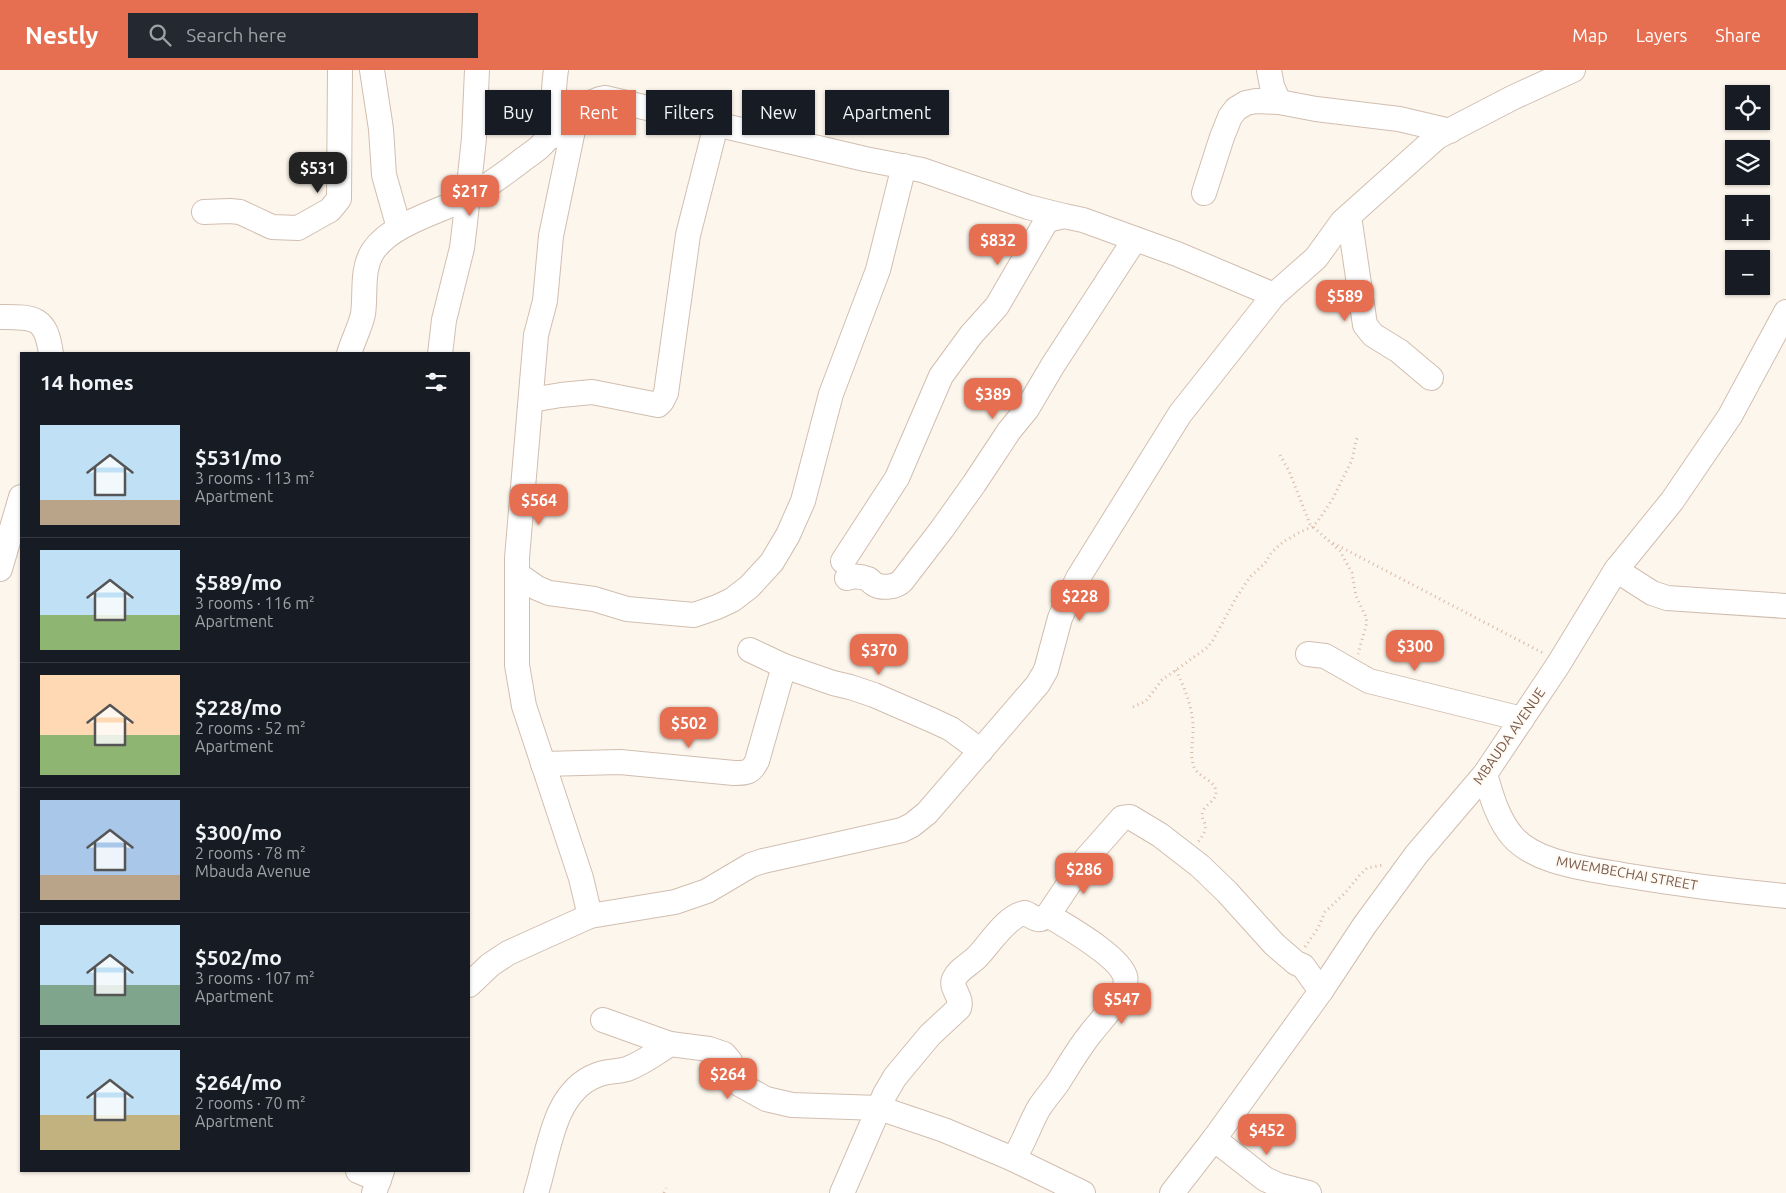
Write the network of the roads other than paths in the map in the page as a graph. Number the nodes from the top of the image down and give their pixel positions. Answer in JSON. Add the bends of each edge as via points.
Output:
{"nodes":[{"id":1,"x":340,"y":70,"type":"edge"},
{"id":2,"x":372,"y":70,"type":"edge"},
{"id":3,"x":477,"y":70,"type":"edge"},
{"id":4,"x":556,"y":70,"type":"edge"},
{"id":5,"x":1269,"y":70,"type":"edge"},
{"id":6,"x":1573,"y":70,"type":"edge"},
{"id":7,"x":1279,"y":102,"type":"junction"},
{"id":8,"x":732,"y":128,"type":"edge"},
{"id":9,"x":1450,"y":131,"type":"junction"},
{"id":10,"x":561,"y":134,"type":"edge"},
{"id":11,"x":572,"y":135,"type":"edge"},
{"id":12,"x":713,"y":135,"type":"edge"},
{"id":13,"x":547,"y":138,"type":"junction"},
{"id":14,"x":904,"y":166,"type":"junction"},
{"id":15,"x":1204,"y":193,"type":"dead end"},
{"id":16,"x":468,"y":196,"type":"junction"},
{"id":17,"x":204,"y":212,"type":"dead end"},
{"id":18,"x":1064,"y":216,"type":"junction"},
{"id":19,"x":1349,"y":216,"type":"junction"},
{"id":20,"x":399,"y":228,"type":"junction"},
{"id":21,"x":1135,"y":239,"type":"junction"},
{"id":22,"x":1274,"y":295,"type":"junction"},
{"id":23,"x":1786,"y":312,"type":"edge"},
{"id":24,"x":0,"y":317,"type":"edge"},
{"id":25,"x":51,"y":352,"type":"edge"},
{"id":26,"x":351,"y":352,"type":"edge"},
{"id":27,"x":440,"y":352,"type":"edge"},
{"id":28,"x":1431,"y":378,"type":"dead end"},
{"id":29,"x":531,"y":400,"type":"junction"},
{"id":30,"x":20,"y":500,"type":"edge"},
{"id":31,"x":0,"y":569,"type":"edge"},
{"id":32,"x":1616,"y":570,"type":"junction"},
{"id":33,"x":517,"y":574,"type":"junction"},
{"id":34,"x":1786,"y":606,"type":"edge"},
{"id":35,"x":750,"y":650,"type":"dead end"},
{"id":36,"x":1308,"y":654,"type":"dead end"},
{"id":37,"x":784,"y":666,"type":"junction"},
{"id":38,"x":1522,"y":719,"type":"junction"},
{"id":39,"x":981,"y":750,"type":"junction"},
{"id":40,"x":543,"y":764,"type":"junction"},
{"id":41,"x":1485,"y":774,"type":"junction"},
{"id":42,"x":1786,"y":896,"type":"edge"},
{"id":43,"x":1048,"y":915,"type":"junction"},
{"id":44,"x":590,"y":916,"type":"junction"},
{"id":45,"x":470,"y":984,"type":"edge"},
{"id":46,"x":1321,"y":991,"type":"junction"},
{"id":47,"x":603,"y":1020,"type":"dead end"},
{"id":48,"x":670,"y":1044,"type":"junction"},
{"id":49,"x":879,"y":1108,"type":"junction"},
{"id":50,"x":1214,"y":1139,"type":"junction"},
{"id":51,"x":1013,"y":1159,"type":"junction"},
{"id":52,"x":536,"y":1193,"type":"edge"},
{"id":53,"x":842,"y":1193,"type":"edge"},
{"id":54,"x":1083,"y":1193,"type":"edge"},
{"id":55,"x":1172,"y":1193,"type":"edge"},
{"id":56,"x":1309,"y":1193,"type":"edge"}],
"edges":[{"from":1,"to":17,"type":"street","via":[[339,199],[330,210],[298,228],[272,227],[240,212]]},
{"from":2,"to":20,"type":"street","via":[[384,175]]},
{"from":3,"to":16,"type":"street"},
{"from":4,"to":13,"type":"street"},
{"from":5,"to":7,"type":"street"},
{"from":6,"to":9,"type":"street"},
{"from":7,"to":9,"type":"street","via":[[1400,119]]},
{"from":7,"to":15,"type":"street","via":[[1256,101],[1236,109],[1222,137]]},
{"from":8,"to":14,"type":"street"},
{"from":9,"to":19,"type":"street","via":[[1438,137]]},
{"from":10,"to":13,"type":"street"},
{"from":11,"to":29,"type":"street","via":[[551,236],[544,301],[536,335]]},
{"from":12,"to":29,"type":"street","via":[[688,235],[666,393],[662,401],[658,405],[592,392]]},
{"from":13,"to":16,"type":"street","via":[[521,161]]},
{"from":14,"to":18,"type":"street"},
{"from":14,"to":33,"type":"street","via":[[878,270],[831,394],[803,501],[788,536],[760,575],[732,600],[694,615],[627,609],[594,599],[549,593]]},
{"from":16,"to":20,"type":"street"},
{"from":16,"to":27,"type":"street","via":[[462,248],[444,320]]},
{"from":18,"to":21,"type":"street"},
{"from":18,"to":21,"type":"street","via":[[1047,220],[997,306],[970,335],[941,376],[897,478],[845,570],[882,587],[902,581],[1027,410]]},
{"from":19,"to":22,"type":"street","via":[[1316,258]]},
{"from":19,"to":28,"type":"street","via":[[1365,325],[1373,335],[1399,351]]},
{"from":20,"to":26,"type":"street","via":[[382,241],[369,258],[362,314]]},
{"from":21,"to":22,"type":"street"},
{"from":22,"to":39,"type":"street","via":[[1180,414],[1078,578],[1060,618],[1046,670],[1038,684]]},
{"from":23,"to":32,"type":"street","name":"MBAUDA AVENUE","via":[[1730,416],[1672,501]]},
{"from":24,"to":25,"type":"street","via":[[35,320],[43,326],[49,338]]},
{"from":29,"to":33,"type":"street"},
{"from":30,"to":31,"type":"street"},
{"from":32,"to":34,"type":"street","via":[[1652,593],[1667,598]]},
{"from":32,"to":38,"type":"street","name":"MBAUDA AVENUE"},
{"from":33,"to":40,"type":"street","via":[[520,688]]},
{"from":35,"to":37,"type":"street"},
{"from":36,"to":38,"type":"street","via":[[1325,656],[1369,681]]},
{"from":37,"to":39,"type":"street","via":[[874,695],[917,713],[951,729]]},
{"from":37,"to":40,"type":"street","via":[[757,761],[748,772],[620,762]]},
{"from":38,"to":41,"type":"street","name":"MBAUDA AVENUE"},
{"from":39,"to":44,"type":"street","via":[[928,813],[902,830],[763,861],[707,890],[675,902]]},
{"from":40,"to":44,"type":"street"},
{"from":41,"to":42,"type":"street","name":"MWEMBECHAI STREET","via":[[1513,837],[1529,850],[1552,860],[1660,881]]},
{"from":41,"to":46,"type":"street","name":"MBAUDA AVENUE","via":[[1416,855]]},
{"from":43,"to":46,"type":"street","via":[[1085,860],[1122,818],[1130,817],[1160,835],[1227,892],[1266,936],[1303,966]]},
{"from":43,"to":49,"type":"street","via":[[1039,920],[1025,913],[1018,915],[955,976],[953,982],[960,1001],[959,1008],[907,1062]]},
{"from":43,"to":51,"type":"street","via":[[1110,957],[1121,967],[1126,984],[1040,1107]]},
{"from":44,"to":45,"type":"street","via":[[508,953]]},
{"from":46,"to":50,"type":"street","name":"MBAUDA AVENUE"},
{"from":47,"to":48,"type":"street"},
{"from":48,"to":49,"type":"street","via":[[724,1054],[739,1084],[766,1099],[792,1105]]},
{"from":48,"to":52,"type":"street","via":[[629,1068],[583,1081],[573,1091],[552,1132]]},
{"from":49,"to":51,"type":"street","via":[[944,1130]]},
{"from":49,"to":53,"type":"street"},
{"from":50,"to":55,"type":"street","name":"MBAUDA AVENUE"},
{"from":50,"to":56,"type":"street","via":[[1265,1179]]},
{"from":51,"to":54,"type":"street"}]}
